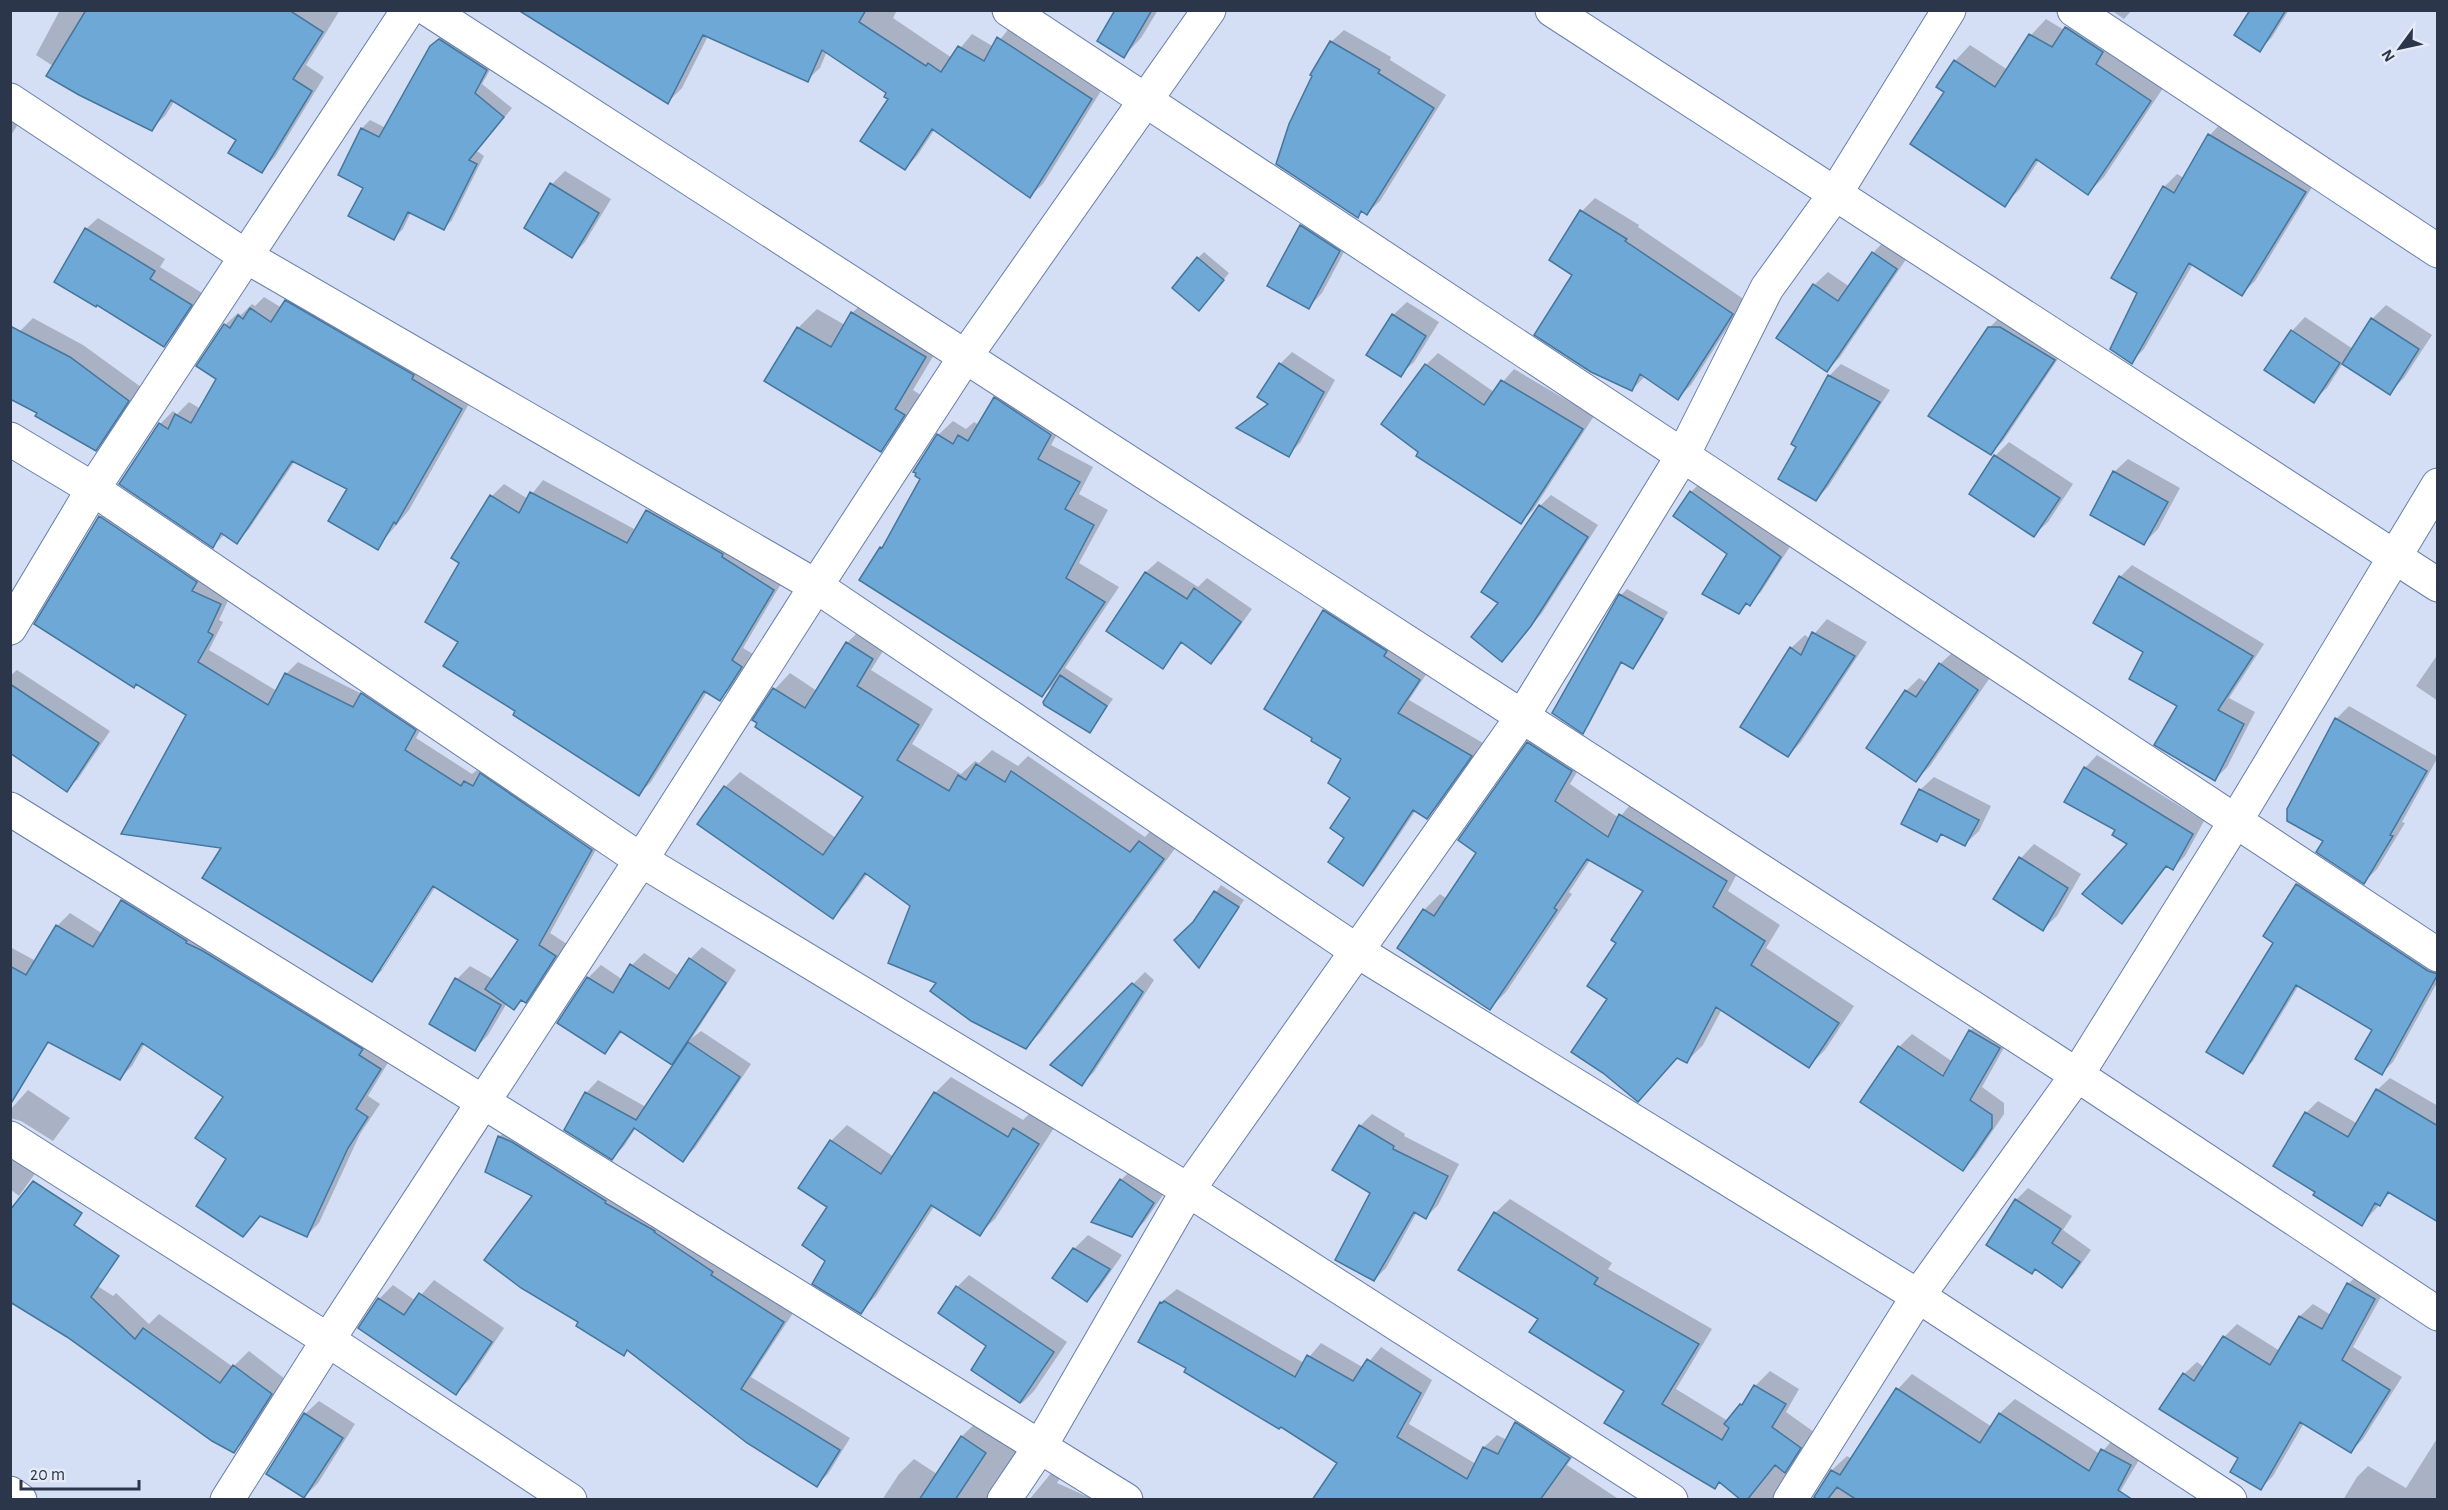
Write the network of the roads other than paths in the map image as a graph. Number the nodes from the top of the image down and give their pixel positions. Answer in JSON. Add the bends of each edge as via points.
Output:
{"nodes":[{"id":1,"x":408,"y":10,"type":"edge"},
{"id":2,"x":429,"y":10,"type":"edge"},
{"id":3,"x":1009,"y":10,"type":"edge"},
{"id":4,"x":1209,"y":10,"type":"edge"},
{"id":5,"x":1552,"y":10,"type":"edge"},
{"id":6,"x":1949,"y":10,"type":"edge"},
{"id":7,"x":2074,"y":10,"type":"edge"},
{"id":8,"x":10,"y":100,"type":"edge"},
{"id":9,"x":1145,"y":102,"type":"junction"},
{"id":10,"x":1835,"y":194,"type":"junction"},
{"id":11,"x":2438,"y":252,"type":"edge"},
{"id":12,"x":247,"y":257,"type":"junction"},
{"id":13,"x":965,"y":357,"type":"junction"},
{"id":14,"x":10,"y":439,"type":"edge"},
{"id":15,"x":1683,"y":455,"type":"junction"},
{"id":16,"x":2438,"y":485,"type":"edge"},
{"id":17,"x":93,"y":489,"type":"junction"},
{"id":18,"x":2393,"y":556,"type":"junction"},
{"id":19,"x":2438,"y":585,"type":"edge"},
{"id":20,"x":816,"y":586,"type":"junction"},
{"id":21,"x":10,"y":628,"type":"edge"},
{"id":22,"x":1522,"y":717,"type":"junction"},
{"id":23,"x":10,"y":809,"type":"edge"},
{"id":24,"x":2235,"y":822,"type":"junction"},
{"id":25,"x":641,"y":860,"type":"junction"},
{"id":26,"x":1357,"y":951,"type":"junction"},
{"id":27,"x":2438,"y":956,"type":"edge"},
{"id":28,"x":2077,"y":1075,"type":"junction"},
{"id":29,"x":483,"y":1101,"type":"junction"},
{"id":30,"x":10,"y":1138,"type":"edge"},
{"id":31,"x":1188,"y":1190,"type":"junction"},
{"id":32,"x":1918,"y":1296,"type":"junction"},
{"id":33,"x":2438,"y":1314,"type":"edge"},
{"id":34,"x":328,"y":1340,"type":"junction"},
{"id":35,"x":1041,"y":1445,"type":"junction"},
{"id":36,"x":10,"y":1493,"type":"edge"},
{"id":37,"x":20,"y":1500,"type":"edge"},
{"id":38,"x":227,"y":1500,"type":"edge"},
{"id":39,"x":570,"y":1500,"type":"edge"},
{"id":40,"x":1004,"y":1500,"type":"edge"},
{"id":41,"x":1126,"y":1500,"type":"edge"},
{"id":42,"x":1671,"y":1500,"type":"edge"},
{"id":43,"x":1790,"y":1500,"type":"edge"},
{"id":44,"x":2230,"y":1500,"type":"edge"}],
"edges":[{"from":1,"to":12,"type":"street"},
{"from":2,"to":13,"type":"street"},
{"from":3,"to":9,"type":"street"},
{"from":4,"to":9,"type":"street"},
{"from":5,"to":10,"type":"street"},
{"from":6,"to":10,"type":"street"},
{"from":7,"to":11,"type":"street"},
{"from":8,"to":12,"type":"street"},
{"from":9,"to":13,"type":"street"},
{"from":9,"to":15,"type":"street"},
{"from":10,"to":15,"type":"street","via":[[1767,288]]},
{"from":10,"to":18,"type":"street"},
{"from":12,"to":17,"type":"street"},
{"from":12,"to":20,"type":"street"},
{"from":13,"to":20,"type":"street"},
{"from":13,"to":22,"type":"street"},
{"from":14,"to":17,"type":"street"},
{"from":15,"to":22,"type":"street"},
{"from":15,"to":24,"type":"street"},
{"from":16,"to":18,"type":"street"},
{"from":17,"to":21,"type":"street"},
{"from":17,"to":25,"type":"street"},
{"from":18,"to":19,"type":"street"},
{"from":18,"to":24,"type":"street"},
{"from":20,"to":25,"type":"street"},
{"from":20,"to":26,"type":"street"},
{"from":22,"to":26,"type":"street"},
{"from":22,"to":28,"type":"street"},
{"from":23,"to":29,"type":"street"},
{"from":24,"to":27,"type":"street"},
{"from":24,"to":28,"type":"street"},
{"from":25,"to":29,"type":"street"},
{"from":25,"to":31,"type":"street"},
{"from":26,"to":31,"type":"street"},
{"from":26,"to":32,"type":"street"},
{"from":28,"to":32,"type":"street"},
{"from":28,"to":33,"type":"street"},
{"from":29,"to":34,"type":"street"},
{"from":29,"to":35,"type":"street"},
{"from":30,"to":34,"type":"street"},
{"from":31,"to":35,"type":"street"},
{"from":31,"to":42,"type":"street"},
{"from":32,"to":43,"type":"street"},
{"from":32,"to":44,"type":"street"},
{"from":34,"to":38,"type":"street"},
{"from":34,"to":39,"type":"street"},
{"from":35,"to":40,"type":"street"},
{"from":35,"to":41,"type":"street"},
{"from":36,"to":37,"type":"street"}]}
